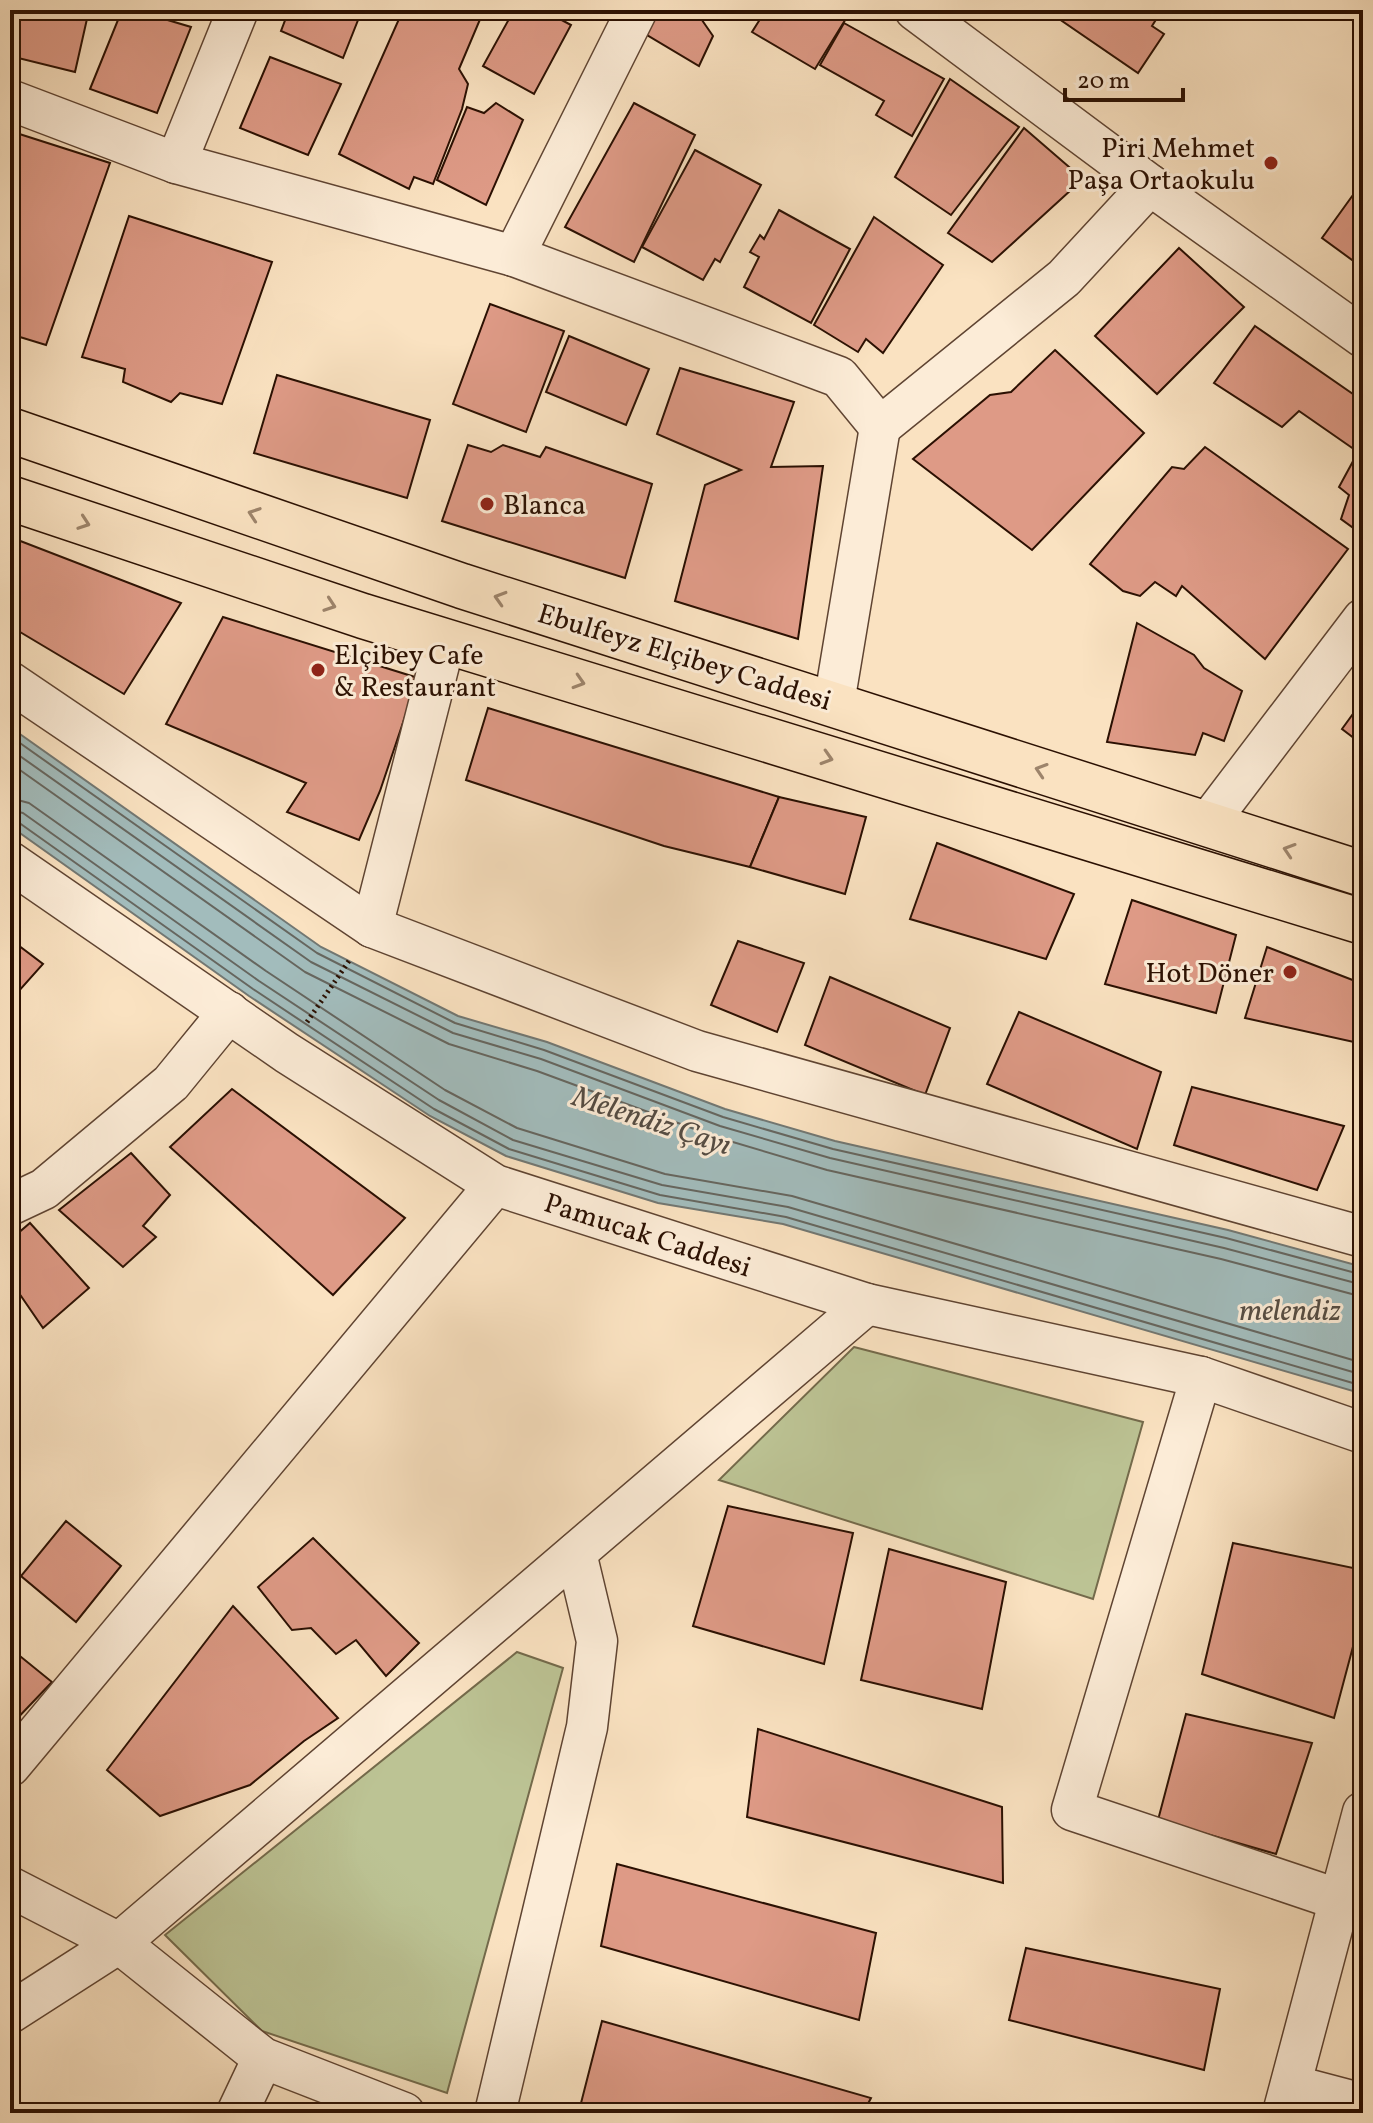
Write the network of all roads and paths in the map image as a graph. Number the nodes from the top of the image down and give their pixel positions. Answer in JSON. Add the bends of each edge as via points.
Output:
{"nodes":[{"id":1,"x":238,"y":10,"type":"edge"},
{"id":2,"x":637,"y":10,"type":"edge"},
{"id":3,"x":915,"y":10,"type":"edge"},
{"id":4,"x":962,"y":23,"type":"edge"},
{"id":5,"x":10,"y":100,"type":"edge"},
{"id":6,"x":176,"y":163,"type":"junction"},
{"id":7,"x":1150,"y":185,"type":"junction"},
{"id":8,"x":514,"y":256,"type":"junction"},
{"id":9,"x":1363,"y":337,"type":"edge"},
{"id":10,"x":880,"y":427,"type":"junction"},
{"id":11,"x":10,"y":430,"type":"edge"},
{"id":12,"x":10,"y":498,"type":"edge"},
{"id":13,"x":1363,"y":619,"type":"edge"},
{"id":14,"x":445,"y":641,"type":"junction"},
{"id":15,"x":10,"y":682,"type":"edge"},
{"id":16,"x":834,"y":703,"type":"junction"},
{"id":17,"x":1207,"y":824,"type":"junction"},
{"id":18,"x":10,"y":862,"type":"edge"},
{"id":19,"x":1363,"y":874,"type":"edge"},
{"id":20,"x":1363,"y":922,"type":"edge"},
{"id":21,"x":372,"y":927,"type":"junction"},
{"id":22,"x":229,"y":1012,"type":"junction"},
{"id":23,"x":287,"y":1053,"type":"junction"},
{"id":24,"x":495,"y":1185,"type":"junction"},
{"id":25,"x":10,"y":1205,"type":"edge"},
{"id":26,"x":1361,"y":1228,"type":"edge"},
{"id":27,"x":867,"y":1304,"type":"junction"},
{"id":28,"x":1201,"y":1377,"type":"junction"},
{"id":29,"x":1363,"y":1433,"type":"edge"},
{"id":30,"x":576,"y":1553,"type":"junction"},
{"id":31,"x":10,"y":1766,"type":"edge"},
{"id":32,"x":1363,"y":1812,"type":"edge"},
{"id":33,"x":10,"y":1887,"type":"edge"},
{"id":34,"x":1340,"y":1900,"type":"junction"},
{"id":35,"x":119,"y":1943,"type":"junction"},
{"id":36,"x":10,"y":2013,"type":"edge"},
{"id":37,"x":263,"y":2058,"type":"junction"},
{"id":38,"x":1287,"y":2099,"type":"edge"},
{"id":39,"x":1363,"y":2104,"type":"edge"},
{"id":40,"x":237,"y":2113,"type":"edge"},
{"id":41,"x":404,"y":2113,"type":"edge"},
{"id":42,"x":495,"y":2113,"type":"edge"}],
"edges":[{"from":1,"to":6,"type":"street"},
{"from":2,"to":8,"type":"street"},
{"from":3,"to":4,"type":"street"},
{"from":4,"to":7,"type":"street"},
{"from":5,"to":6,"type":"street"},
{"from":6,"to":8,"type":"street"},
{"from":7,"to":9,"type":"street"},
{"from":7,"to":10,"type":"street","via":[[1064,278]]},
{"from":8,"to":10,"type":"street","via":[[839,377]]},
{"from":10,"to":16,"type":"street"},
{"from":16,"to":11,"type":"main road","name":"Ebulfeyz Elçibey Caddesi","one_way":true,"via":[[462,586]]},
{"from":12,"to":14,"type":"main road","name":"Ebulfeyz Elçibey Caddesi","one_way":true},
{"from":13,"to":17,"type":"street"},
{"from":14,"to":20,"type":"main road","name":"Ebulfeyz Elçibey Caddesi","one_way":true},
{"from":14,"to":21,"type":"street"},
{"from":15,"to":21,"type":"street"},
{"from":17,"to":16,"type":"main road","name":"Ebulfeyz Elçibey Caddesi","one_way":true},
{"from":19,"to":17,"type":"main road","name":"Ebulfeyz Elçibey Caddesi","one_way":true},
{"from":18,"to":22,"type":"street","name":"Pamucak Caddesi"},
{"from":21,"to":23,"type":"path"},
{"from":21,"to":26,"type":"street","via":[[697,1051]]},
{"from":22,"to":23,"type":"street","name":"Pamucak Caddesi"},
{"from":22,"to":25,"type":"street","via":[[171,1083],[44,1189]]},
{"from":23,"to":24,"type":"street","name":"Pamucak Caddesi"},
{"from":24,"to":27,"type":"street","name":"Pamucak Caddesi"},
{"from":24,"to":31,"type":"street"},
{"from":27,"to":28,"type":"street","name":"Pamucak Caddesi"},
{"from":27,"to":30,"type":"street"},
{"from":28,"to":29,"type":"street","name":"Pamucak Caddesi"},
{"from":28,"to":34,"type":"street","via":[[1072,1810]]},
{"from":30,"to":35,"type":"street"},
{"from":30,"to":42,"type":"street","via":[[597,1641],[587,1727]]},
{"from":32,"to":34,"type":"street"},
{"from":33,"to":35,"type":"street"},
{"from":34,"to":38,"type":"street"},
{"from":35,"to":36,"type":"street"},
{"from":35,"to":37,"type":"street"},
{"from":37,"to":40,"type":"street"},
{"from":37,"to":41,"type":"street"},
{"from":38,"to":39,"type":"street"}]}
